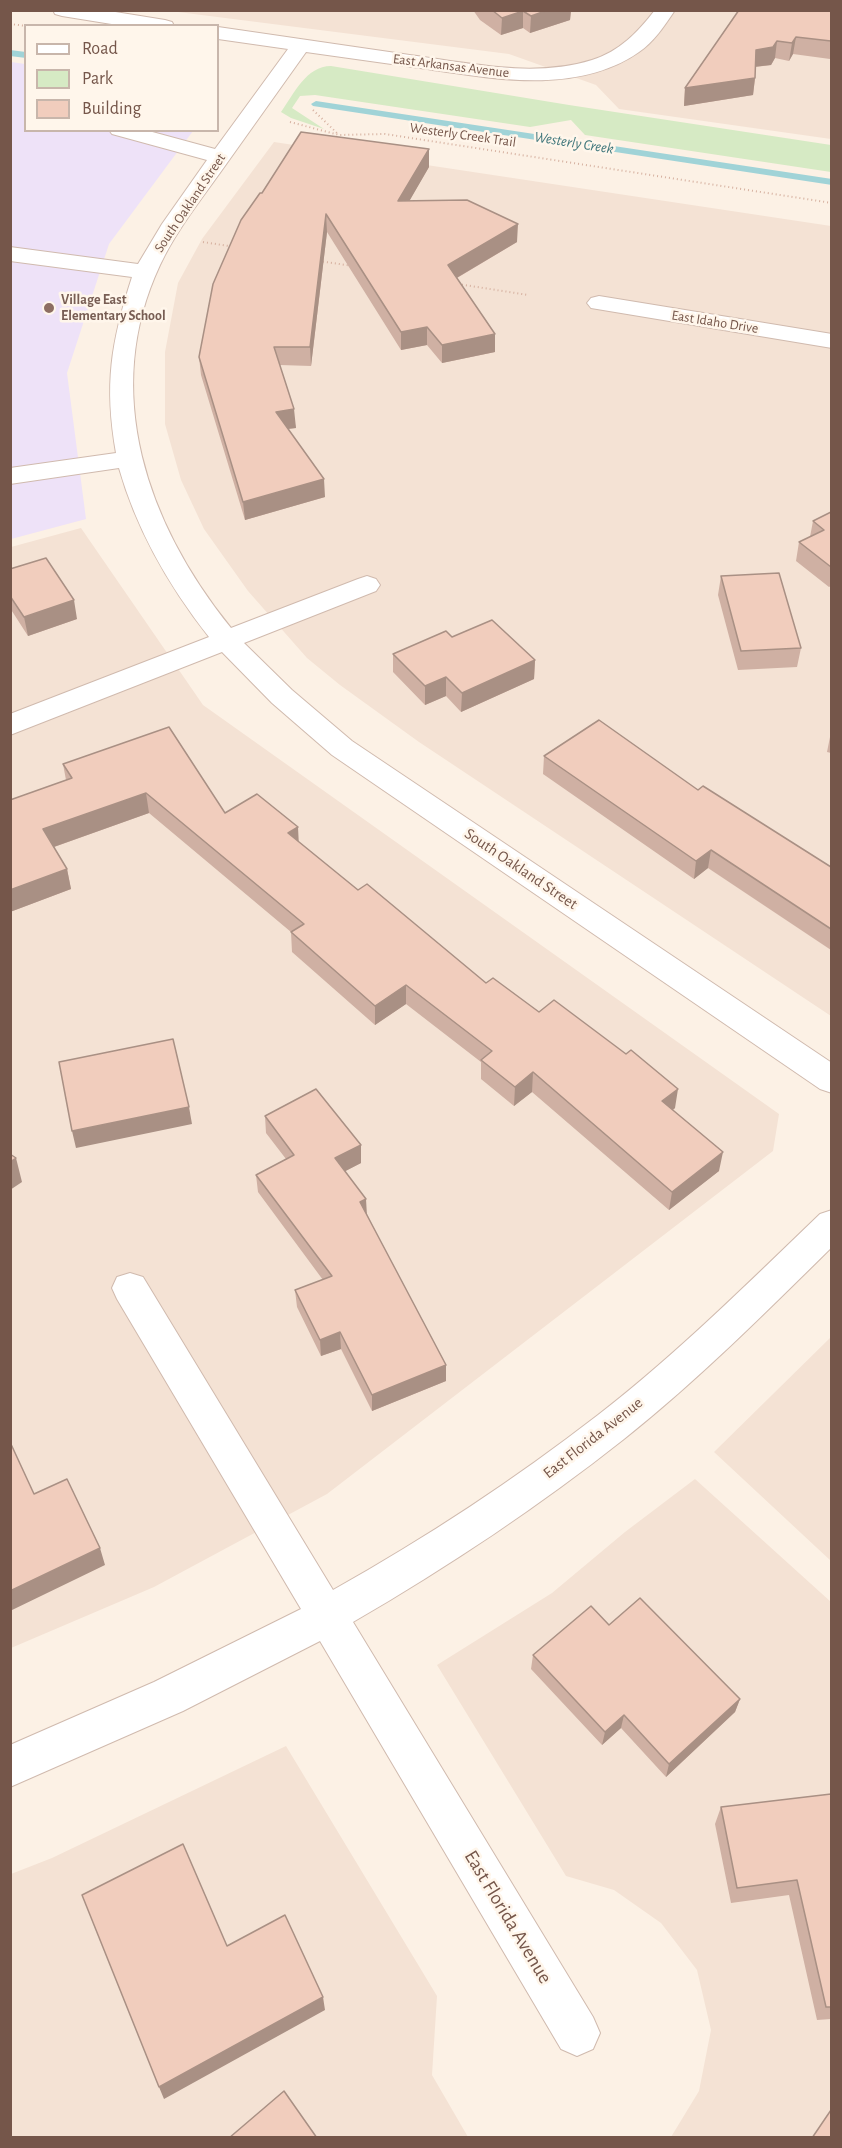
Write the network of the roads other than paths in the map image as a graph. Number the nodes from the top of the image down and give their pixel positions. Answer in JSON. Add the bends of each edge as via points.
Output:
{"nodes":[{"id":1,"x":62,"y":10,"type":"edge"},
{"id":2,"x":666,"y":10,"type":"edge"},
{"id":3,"x":147,"y":16,"type":"edge"},
{"id":4,"x":161,"y":24,"type":"edge"},
{"id":5,"x":219,"y":33,"type":"edge"},
{"id":6,"x":301,"y":45,"type":"junction"},
{"id":7,"x":126,"y":132,"type":"edge"},
{"id":8,"x":220,"y":157,"type":"junction"},
{"id":9,"x":10,"y":255,"type":"edge"},
{"id":10,"x":146,"y":272,"type":"junction"},
{"id":11,"x":599,"y":303,"type":"dead end"},
{"id":12,"x":831,"y":341,"type":"edge"},
{"id":13,"x":128,"y":459,"type":"junction"},
{"id":14,"x":10,"y":476,"type":"edge"},
{"id":15,"x":367,"y":585,"type":"dead end"},
{"id":16,"x":226,"y":640,"type":"junction"},
{"id":17,"x":10,"y":724,"type":"edge"},
{"id":18,"x":831,"y":1080,"type":"edge"},
{"id":19,"x":831,"y":1224,"type":"edge"},
{"id":20,"x":130,"y":1288,"type":"dead end"},
{"id":21,"x":327,"y":1616,"type":"junction"},
{"id":22,"x":10,"y":1766,"type":"edge"},
{"id":23,"x":577,"y":2033,"type":"dead end"}],
"edges":[{"from":1,"to":3,"type":"street"},
{"from":2,"to":6,"type":"street","name":"East Arkansas Avenue","via":[[632,48],[589,66],[555,72],[496,73]]},
{"from":3,"to":4,"type":"street"},
{"from":5,"to":6,"type":"street","name":"East Arkansas Avenue"},
{"from":6,"to":8,"type":"street","name":"South Oakland Street"},
{"from":7,"to":8,"type":"street"},
{"from":8,"to":10,"type":"street","name":"South Oakland Street","via":[[166,232]]},
{"from":9,"to":10,"type":"street"},
{"from":10,"to":13,"type":"street","name":"South Oakland Street","via":[[127,326],[120,377]]},
{"from":11,"to":12,"type":"street","name":"East Idaho Drive"},
{"from":13,"to":14,"type":"street"},
{"from":13,"to":16,"type":"street","name":"South Oakland Street","via":[[163,550]]},
{"from":15,"to":16,"type":"street"},
{"from":16,"to":17,"type":"street"},
{"from":16,"to":18,"type":"street","name":"South Oakland Street","via":[[275,692],[342,748]]},
{"from":19,"to":21,"type":"street","name":"East Florida Avenue","via":[[690,1361],[610,1427],[494,1511]]},
{"from":20,"to":21,"type":"street","name":"East Florida Avenue"},
{"from":21,"to":22,"type":"street","name":"East Florida Avenue","via":[[205,1680]]},
{"from":21,"to":23,"type":"street","name":"East Florida Avenue"}]}
